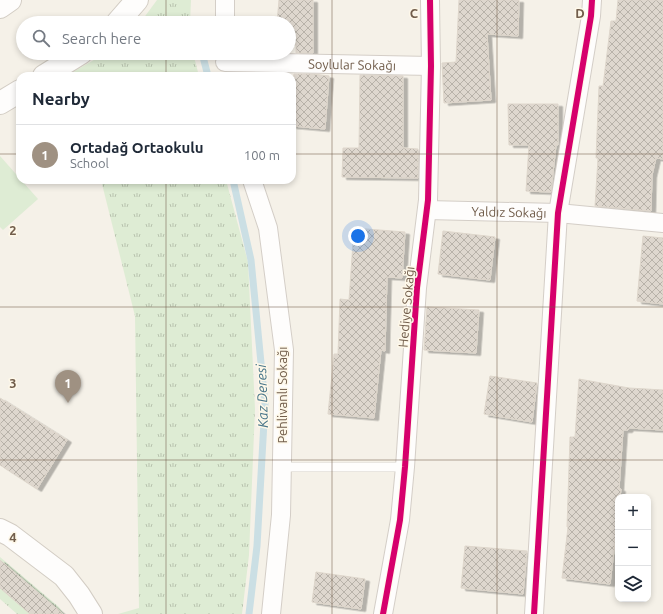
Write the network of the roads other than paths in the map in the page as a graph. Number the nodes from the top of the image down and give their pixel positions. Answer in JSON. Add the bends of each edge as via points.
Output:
{"nodes":[{"id":1,"x":10,"y":0,"type":"edge"},
{"id":2,"x":137,"y":0,"type":"edge"},
{"id":3,"x":225,"y":0,"type":"edge"},
{"id":4,"x":430,"y":0,"type":"edge"},
{"id":5,"x":592,"y":0,"type":"edge"},
{"id":6,"x":0,"y":7,"type":"edge"},
{"id":7,"x":123,"y":16,"type":"edge"},
{"id":8,"x":225,"y":16,"type":"edge"},
{"id":9,"x":70,"y":60,"type":"edge"},
{"id":10,"x":225,"y":64,"type":"edge"},
{"id":11,"x":432,"y":66,"type":"junction"},
{"id":12,"x":50,"y":72,"type":"edge"},
{"id":13,"x":16,"y":93,"type":"edge"},
{"id":14,"x":0,"y":103,"type":"edge"},
{"id":15,"x":253,"y":184,"type":"edge"},
{"id":16,"x":427,"y":210,"type":"junction"},
{"id":17,"x":558,"y":213,"type":"junction"},
{"id":18,"x":663,"y":223,"type":"edge"},
{"id":19,"x":282,"y":467,"type":"junction"},
{"id":20,"x":405,"y":467,"type":"junction"},
{"id":21,"x":0,"y":530,"type":"edge"},
{"id":22,"x":91,"y":614,"type":"edge"},
{"id":23,"x":271,"y":614,"type":"edge"},
{"id":24,"x":383,"y":614,"type":"edge"},
{"id":25,"x":534,"y":614,"type":"edge"}],
"edges":[{"from":1,"to":6,"type":"main road"},
{"from":2,"to":7,"type":"main road"},
{"from":3,"to":8,"type":"street"},
{"from":4,"to":11,"type":"street","name":"Hediye Sokağı"},
{"from":5,"to":17,"type":"street"},
{"from":9,"to":12,"type":"main road"},
{"from":10,"to":11,"type":"street","name":"Soylular Sokağı"},
{"from":11,"to":16,"type":"street","name":"Hediye Sokağı"},
{"from":13,"to":14,"type":"main road"},
{"from":15,"to":19,"type":"street","name":"Pehlivanlı Sokağı","via":[[268,228],[284,350]]},
{"from":16,"to":17,"type":"street","name":"Yaldız Sokağı"},
{"from":16,"to":20,"type":"street","name":"Hediye Sokağı","via":[[417,288]]},
{"from":17,"to":18,"type":"street","name":"Yaldız Sokağı"},
{"from":17,"to":25,"type":"street"},
{"from":19,"to":20,"type":"lane"},
{"from":19,"to":23,"type":"street","name":"Pehlivanlı Sokağı","via":[[281,516]]},
{"from":20,"to":24,"type":"street","name":"Hediye Sokağı","via":[[400,520]]},
{"from":21,"to":22,"type":"main road","via":[[64,576]]}]}
